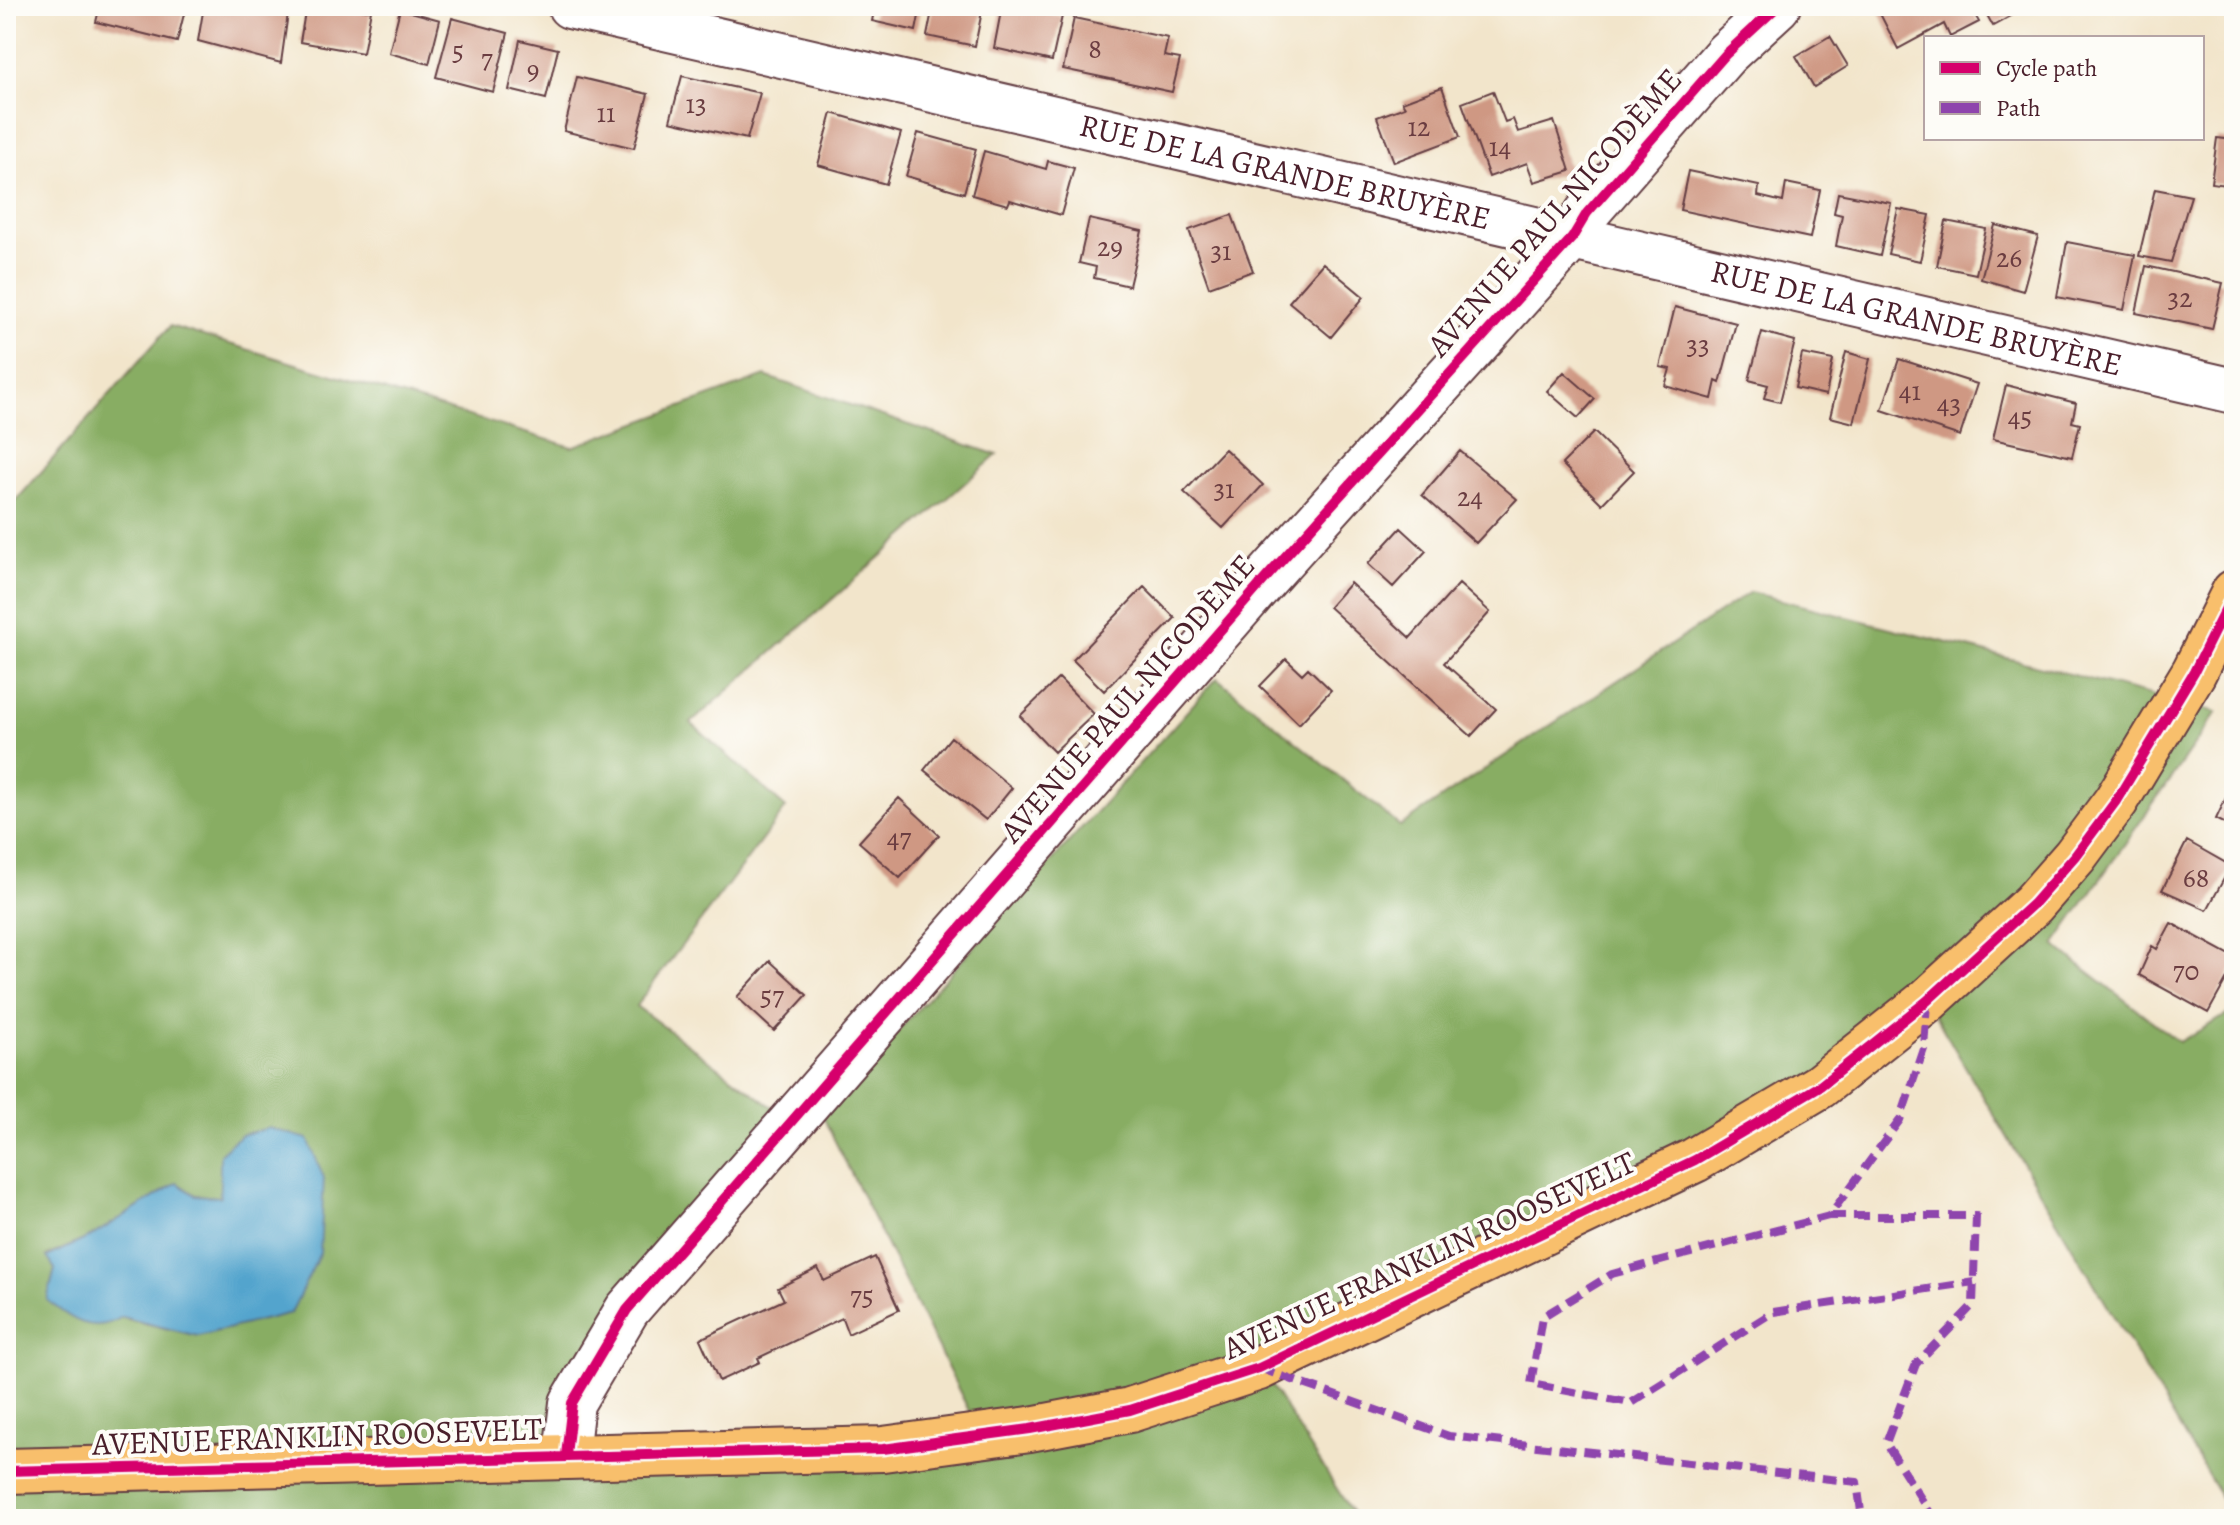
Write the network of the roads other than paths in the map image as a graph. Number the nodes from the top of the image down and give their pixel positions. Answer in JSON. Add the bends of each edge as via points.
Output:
{"nodes":[{"id":1,"x":570,"y":6,"type":"edge"},
{"id":2,"x":1778,"y":6,"type":"edge"},
{"id":3,"x":1572,"y":238,"type":"junction"},
{"id":4,"x":2234,"y":391,"type":"edge"},
{"id":5,"x":2234,"y":592,"type":"edge"},
{"id":6,"x":566,"y":1455,"type":"junction"},
{"id":7,"x":6,"y":1471,"type":"edge"}],
"edges":[{"from":1,"to":3,"type":"street","name":"RUE DE LA GRANDE BRUYÈRE"},
{"from":2,"to":3,"type":"street","name":"AVENUE PAUL NICODÈME","via":[[1726,54],[1587,213]]},
{"from":3,"to":4,"type":"street","name":"RUE DE LA GRANDE BRUYÈRE"},
{"from":3,"to":6,"type":"street","name":"AVENUE PAUL NICODÈME","via":[[1265,579],[627,1310],[572,1403]]},
{"from":5,"to":6,"type":"main road","name":"AVENUE FRANKLIN ROOSEVELT","via":[[2194,672],[2116,801],[2033,904],[1927,1001],[1820,1086],[1695,1160],[1259,1368],[1130,1410],[883,1449]]},
{"from":6,"to":7,"type":"main road","name":"AVENUE FRANKLIN ROOSEVELT"}]}
